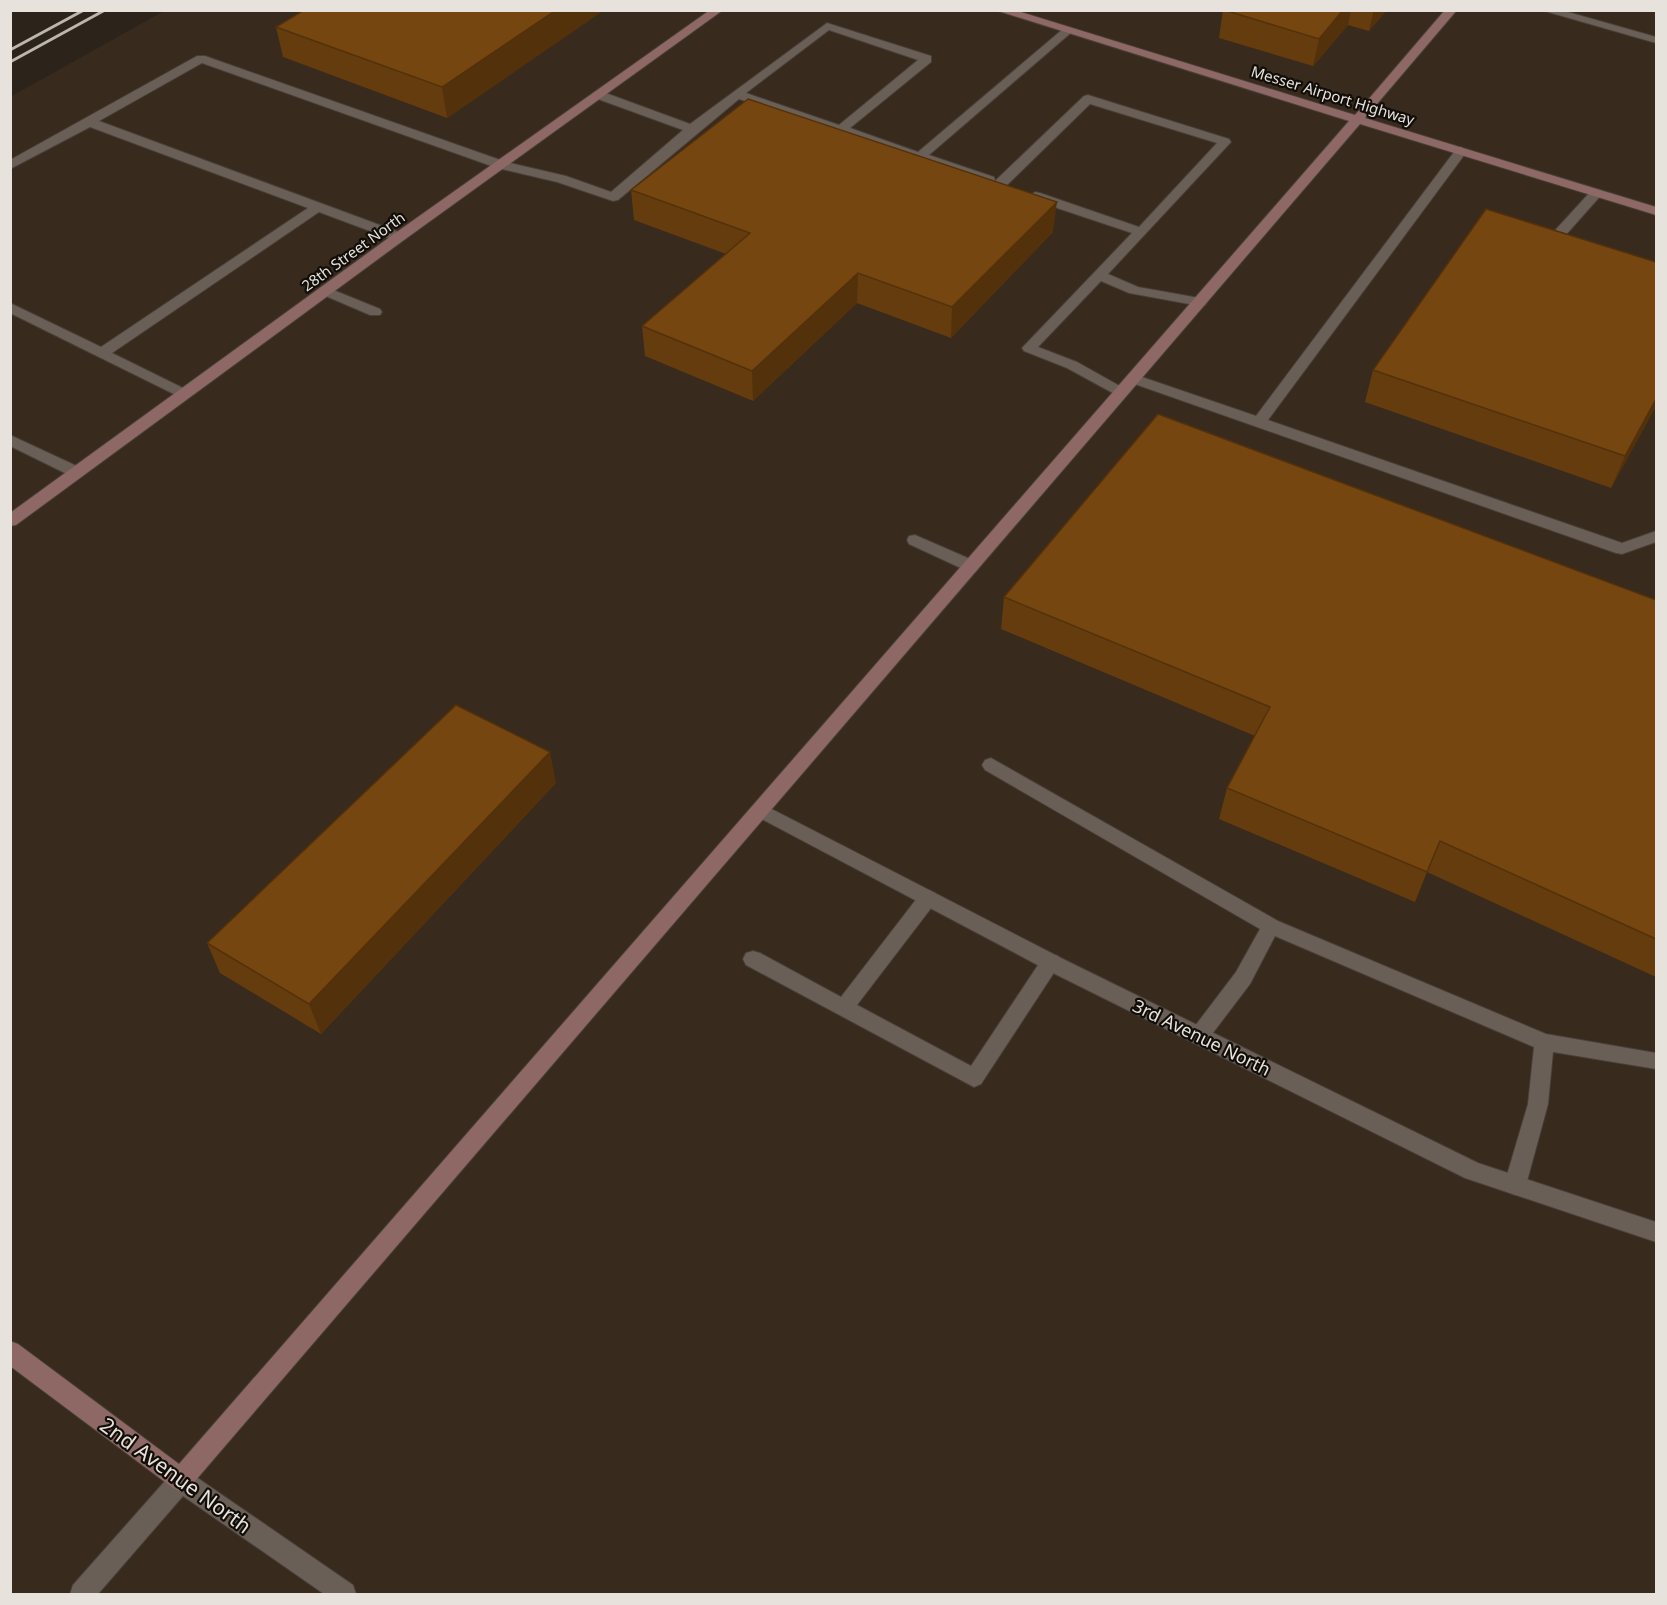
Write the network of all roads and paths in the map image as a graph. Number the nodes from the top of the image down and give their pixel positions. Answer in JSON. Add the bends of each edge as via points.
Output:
{"nodes":[{"id":1,"x":718,"y":10,"type":"edge"},
{"id":2,"x":1000,"y":10,"type":"edge"},
{"id":3,"x":1452,"y":10,"type":"edge"},
{"id":4,"x":1546,"y":10,"type":"edge"},
{"id":5,"x":1067,"y":31,"type":"junction"},
{"id":6,"x":1656,"y":40,"type":"edge"},
{"id":7,"x":737,"y":94,"type":"junction"},
{"id":8,"x":599,"y":95,"type":"junction"},
{"id":9,"x":1357,"y":120,"type":"junction"},
{"id":10,"x":89,"y":122,"type":"junction"},
{"id":11,"x":692,"y":129,"type":"junction"},
{"id":12,"x":842,"y":129,"type":"junction"},
{"id":13,"x":1461,"y":152,"type":"junction"},
{"id":14,"x":921,"y":156,"type":"junction"},
{"id":15,"x":10,"y":165,"type":"edge"},
{"id":16,"x":502,"y":165,"type":"junction"},
{"id":17,"x":1011,"y":187,"type":"junction"},
{"id":18,"x":1597,"y":193,"type":"junction"},
{"id":19,"x":318,"y":207,"type":"junction"},
{"id":20,"x":1656,"y":211,"type":"edge"},
{"id":21,"x":1141,"y":232,"type":"junction"},
{"id":22,"x":399,"y":237,"type":"junction"},
{"id":23,"x":1577,"y":247,"type":"edge"},
{"id":24,"x":1099,"y":275,"type":"junction"},
{"id":25,"x":326,"y":291,"type":"junction"},
{"id":26,"x":1200,"y":302,"type":"junction"},
{"id":27,"x":10,"y":307,"type":"edge"},
{"id":28,"x":375,"y":312,"type":"dead end"},
{"id":29,"x":102,"y":353,"type":"junction"},
{"id":30,"x":1134,"y":379,"type":"junction"},
{"id":31,"x":1122,"y":393,"type":"junction"},
{"id":32,"x":184,"y":394,"type":"junction"},
{"id":33,"x":1259,"y":422,"type":"junction"},
{"id":34,"x":10,"y":440,"type":"edge"},
{"id":35,"x":76,"y":472,"type":"junction"},
{"id":36,"x":10,"y":521,"type":"edge"},
{"id":37,"x":1656,"y":536,"type":"edge"},
{"id":38,"x":915,"y":540,"type":"dead end"},
{"id":39,"x":971,"y":566,"type":"junction"},
{"id":40,"x":990,"y":765,"type":"dead end"},
{"id":41,"x":760,"y":810,"type":"junction"},
{"id":42,"x":928,"y":898,"type":"junction"},
{"id":43,"x":1271,"y":926,"type":"junction"},
{"id":44,"x":753,"y":959,"type":"dead end"},
{"id":45,"x":1051,"y":962,"type":"junction"},
{"id":46,"x":844,"y":1007,"type":"junction"},
{"id":47,"x":1200,"y":1036,"type":"junction"},
{"id":48,"x":1544,"y":1042,"type":"junction"},
{"id":49,"x":1656,"y":1061,"type":"edge"},
{"id":50,"x":1515,"y":1185,"type":"junction"},
{"id":51,"x":1656,"y":1232,"type":"edge"},
{"id":52,"x":10,"y":1352,"type":"edge"},
{"id":53,"x":181,"y":1480,"type":"junction"},
{"id":54,"x":82,"y":1594,"type":"edge"},
{"id":55,"x":344,"y":1594,"type":"edge"}],
"edges":[{"from":1,"to":8,"type":"street","name":"28th Street North"},
{"from":2,"to":5,"type":"street","name":"Messer Airport Highway"},
{"from":3,"to":9,"type":"street"},
{"from":4,"to":6,"type":"street"},
{"from":5,"to":9,"type":"street","name":"Messer Airport Highway"},
{"from":5,"to":14,"type":"street"},
{"from":7,"to":11,"type":"street"},
{"from":7,"to":12,"type":"street"},
{"from":7,"to":12,"type":"street","via":[[826,26],[927,59]]},
{"from":8,"to":11,"type":"street"},
{"from":8,"to":16,"type":"street","name":"28th Street North"},
{"from":9,"to":13,"type":"street","name":"Messer Airport Highway"},
{"from":9,"to":26,"type":"street"},
{"from":10,"to":15,"type":"street"},
{"from":10,"to":16,"type":"street","via":[[201,59]]},
{"from":10,"to":19,"type":"street"},
{"from":11,"to":16,"type":"street","via":[[613,197]]},
{"from":12,"to":14,"type":"street"},
{"from":13,"to":18,"type":"street","name":"Messer Airport Highway"},
{"from":13,"to":33,"type":"street"},
{"from":14,"to":17,"type":"street"},
{"from":16,"to":22,"type":"street","name":"28th Street North"},
{"from":17,"to":21,"type":"street"},
{"from":17,"to":21,"type":"street","via":[[1088,99],[1225,142]]},
{"from":18,"to":20,"type":"street","name":"Messer Airport Highway"},
{"from":18,"to":23,"type":"street","via":[[1554,240]]},
{"from":19,"to":22,"type":"street"},
{"from":19,"to":29,"type":"street"},
{"from":21,"to":24,"type":"street"},
{"from":22,"to":25,"type":"street","name":"28th Street North"},
{"from":24,"to":26,"type":"street","via":[[1134,290]]},
{"from":24,"to":31,"type":"street","via":[[1029,348],[1072,364]]},
{"from":25,"to":28,"type":"street"},
{"from":25,"to":32,"type":"street","name":"28th Street North"},
{"from":26,"to":30,"type":"street"},
{"from":27,"to":29,"type":"street"},
{"from":29,"to":32,"type":"street"},
{"from":30,"to":31,"type":"street"},
{"from":30,"to":33,"type":"street"},
{"from":31,"to":39,"type":"street"},
{"from":32,"to":35,"type":"street","name":"28th Street North"},
{"from":33,"to":37,"type":"street","via":[[1622,549]]},
{"from":34,"to":35,"type":"street"},
{"from":35,"to":36,"type":"street","name":"28th Street North"},
{"from":38,"to":39,"type":"street"},
{"from":39,"to":41,"type":"street"},
{"from":40,"to":43,"type":"street"},
{"from":41,"to":42,"type":"street","name":"3rd Avenue North"},
{"from":41,"to":53,"type":"street"},
{"from":42,"to":45,"type":"street","name":"3rd Avenue North"},
{"from":42,"to":46,"type":"street"},
{"from":43,"to":47,"type":"street","via":[[1243,978]]},
{"from":43,"to":48,"type":"street"},
{"from":44,"to":46,"type":"street"},
{"from":45,"to":46,"type":"street","via":[[974,1078]]},
{"from":45,"to":47,"type":"street","name":"3rd Avenue North"},
{"from":47,"to":50,"type":"street","name":"3rd Avenue North","via":[[1472,1171]]},
{"from":48,"to":49,"type":"street"},
{"from":48,"to":50,"type":"street","via":[[1538,1104]]},
{"from":50,"to":51,"type":"street","name":"3rd Avenue North"},
{"from":52,"to":53,"type":"street","name":"2nd Avenue North"},
{"from":53,"to":54,"type":"street"},
{"from":53,"to":55,"type":"street","name":"2nd Avenue North"}]}
